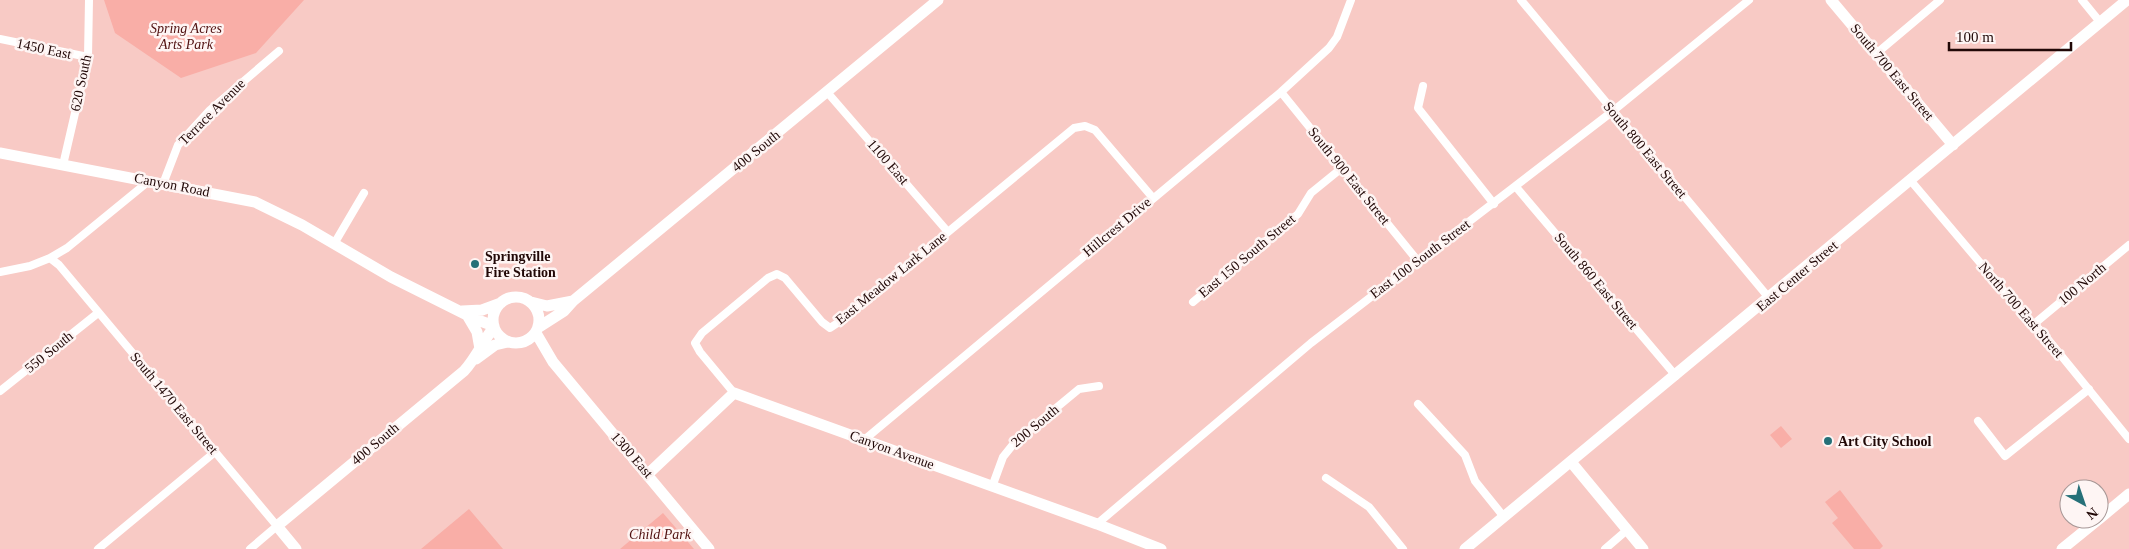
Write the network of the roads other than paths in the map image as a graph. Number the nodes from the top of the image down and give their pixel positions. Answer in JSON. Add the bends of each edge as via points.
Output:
{"nodes":[{"id":1,"x":89,"y":0,"type":"edge"},
{"id":2,"x":938,"y":0,"type":"edge"},
{"id":3,"x":1351,"y":0,"type":"edge"},
{"id":4,"x":1521,"y":0,"type":"edge"},
{"id":5,"x":1749,"y":0,"type":"edge"},
{"id":6,"x":1831,"y":0,"type":"edge"},
{"id":7,"x":1940,"y":0,"type":"edge"},
{"id":8,"x":2082,"y":0,"type":"edge"},
{"id":9,"x":2127,"y":0,"type":"edge"},
{"id":10,"x":2100,"y":22,"type":"junction"},
{"id":11,"x":0,"y":39,"type":"edge"},
{"id":12,"x":279,"y":51,"type":"dead end"},
{"id":13,"x":1877,"y":53,"type":"junction"},
{"id":14,"x":88,"y":57,"type":"junction"},
{"id":15,"x":1423,"y":86,"type":"dead end"},
{"id":16,"x":827,"y":92,"type":"junction"},
{"id":17,"x":1281,"y":92,"type":"junction"},
{"id":18,"x":1613,"y":111,"type":"junction"},
{"id":19,"x":1953,"y":144,"type":"junction"},
{"id":20,"x":0,"y":153,"type":"edge"},
{"id":21,"x":63,"y":165,"type":"junction"},
{"id":22,"x":1343,"y":167,"type":"junction"},
{"id":23,"x":149,"y":181,"type":"junction"},
{"id":24,"x":1911,"y":181,"type":"junction"},
{"id":25,"x":163,"y":184,"type":"junction"},
{"id":26,"x":1516,"y":187,"type":"junction"},
{"id":27,"x":364,"y":193,"type":"dead end"},
{"id":28,"x":1153,"y":198,"type":"junction"},
{"id":29,"x":1494,"y":204,"type":"junction"},
{"id":30,"x":948,"y":232,"type":"junction"},
{"id":31,"x":334,"y":244,"type":"junction"},
{"id":32,"x":2129,"y":245,"type":"edge"},
{"id":33,"x":50,"y":258,"type":"junction"},
{"id":34,"x":1417,"y":260,"type":"junction"},
{"id":35,"x":0,"y":272,"type":"edge"},
{"id":36,"x":1769,"y":298,"type":"junction"},
{"id":37,"x":573,"y":301,"type":"junction"},
{"id":38,"x":531,"y":302,"type":"junction"},
{"id":39,"x":1193,"y":302,"type":"dead end"},
{"id":40,"x":501,"y":303,"type":"junction"},
{"id":41,"x":98,"y":313,"type":"junction"},
{"id":42,"x":465,"y":313,"type":"junction"},
{"id":43,"x":2034,"y":324,"type":"junction"},
{"id":44,"x":494,"y":326,"type":"junction"},
{"id":45,"x":537,"y":330,"type":"junction"},
{"id":46,"x":510,"y":343,"type":"junction"},
{"id":47,"x":480,"y":349,"type":"junction"},
{"id":48,"x":473,"y":361,"type":"junction"},
{"id":49,"x":553,"y":362,"type":"junction"},
{"id":50,"x":1676,"y":376,"type":"junction"},
{"id":51,"x":1099,"y":386,"type":"dead end"},
{"id":52,"x":2089,"y":389,"type":"junction"},
{"id":53,"x":0,"y":391,"type":"edge"},
{"id":54,"x":734,"y":393,"type":"junction"},
{"id":55,"x":1418,"y":404,"type":"dead end"},
{"id":56,"x":1978,"y":421,"type":"dead end"},
{"id":57,"x":2129,"y":439,"type":"edge"},
{"id":58,"x":864,"y":440,"type":"junction"},
{"id":59,"x":215,"y":452,"type":"junction"},
{"id":60,"x":1571,"y":462,"type":"junction"},
{"id":61,"x":648,"y":474,"type":"junction"},
{"id":62,"x":1326,"y":478,"type":"dead end"},
{"id":63,"x":992,"y":487,"type":"junction"},
{"id":64,"x":2129,"y":494,"type":"edge"},
{"id":65,"x":2109,"y":511,"type":"edge"},
{"id":66,"x":1504,"y":517,"type":"junction"},
{"id":67,"x":1097,"y":524,"type":"junction"},
{"id":68,"x":277,"y":526,"type":"junction"},
{"id":69,"x":2087,"y":529,"type":"edge"},
{"id":70,"x":1627,"y":530,"type":"junction"},
{"id":71,"x":1144,"y":546,"type":"edge"},
{"id":72,"x":98,"y":549,"type":"edge"},
{"id":73,"x":250,"y":549,"type":"edge"},
{"id":74,"x":296,"y":549,"type":"edge"},
{"id":75,"x":710,"y":549,"type":"edge"},
{"id":76,"x":1161,"y":549,"type":"edge"},
{"id":77,"x":1403,"y":549,"type":"edge"},
{"id":78,"x":1465,"y":549,"type":"edge"},
{"id":79,"x":1605,"y":549,"type":"edge"},
{"id":80,"x":1644,"y":549,"type":"edge"},
{"id":81,"x":2062,"y":549,"type":"edge"}],
"edges":[{"from":1,"to":14,"type":"street","name":"620 South"},
{"from":2,"to":16,"type":"street","name":"400 South"},
{"from":3,"to":17,"type":"street","name":"Hillcrest Drive","via":[[1337,37],[1329,48]]},
{"from":4,"to":18,"type":"street","name":"South 800 East Street"},
{"from":5,"to":18,"type":"street","name":"East 100 South Street"},
{"from":6,"to":13,"type":"street","name":"South 700 East Street"},
{"from":7,"to":13,"type":"street"},
{"from":8,"to":10,"type":"street"},
{"from":9,"to":10,"type":"street","name":"East Center Street"},
{"from":10,"to":19,"type":"street","name":"East Center Street"},
{"from":11,"to":14,"type":"street","name":"1450 East"},
{"from":12,"to":25,"type":"street","name":"Terrace Avenue","via":[[210,110],[178,145]]},
{"from":13,"to":19,"type":"street","name":"South 700 East Street"},
{"from":14,"to":21,"type":"street","name":"620 South"},
{"from":15,"to":29,"type":"street","via":[[1418,108]]},
{"from":16,"to":30,"type":"street","name":"1100 East"},
{"from":16,"to":37,"type":"street","name":"400 South"},
{"from":17,"to":22,"type":"street","name":"South 900 East Street"},
{"from":17,"to":28,"type":"street","name":"Hillcrest Drive"},
{"from":18,"to":26,"type":"street","name":"East 100 South Street"},
{"from":18,"to":36,"type":"street","name":"South 800 East Street"},
{"from":19,"to":24,"type":"street","name":"East Center Street"},
{"from":20,"to":21,"type":"street","name":"Canyon Road"},
{"from":21,"to":23,"type":"street","name":"Canyon Road"},
{"from":22,"to":34,"type":"street","name":"South 900 East Street"},
{"from":22,"to":39,"type":"street","name":"East 150 South Street","via":[[1311,194],[1298,214]]},
{"from":23,"to":25,"type":"street","name":"Canyon Road"},
{"from":23,"to":33,"type":"street"},
{"from":24,"to":36,"type":"street","name":"East Center Street"},
{"from":24,"to":43,"type":"street","name":"North 700 East Street"},
{"from":25,"to":31,"type":"street","name":"Canyon Road","via":[[255,202]]},
{"from":26,"to":29,"type":"street","name":"East 100 South Street"},
{"from":26,"to":50,"type":"street","name":"South 860 East Street"},
{"from":27,"to":31,"type":"street"},
{"from":28,"to":30,"type":"street","name":"East Meadow Lark Lane","via":[[1094,130],[1085,126],[1074,128]]},
{"from":28,"to":58,"type":"street","name":"Hillcrest Drive"},
{"from":29,"to":34,"type":"street","name":"East 100 South Street"},
{"from":30,"to":54,"type":"street","name":"East Meadow Lark Lane","via":[[830,328],[785,278],[777,274],[768,278],[702,333],[695,343]]},
{"from":31,"to":42,"type":"street","name":"Canyon Road","via":[[391,277]]},
{"from":32,"to":43,"type":"street","name":"100 North"},
{"from":33,"to":35,"type":"street"},
{"from":33,"to":41,"type":"street","name":"South 1470 East Street"},
{"from":34,"to":67,"type":"street","name":"East 100 South Street","via":[[1311,343]]},
{"from":36,"to":50,"type":"street","name":"East Center Street"},
{"from":37,"to":38,"type":"street","name":"400 South","via":[[547,306]]},
{"from":37,"to":45,"type":"street","name":"400 South"},
{"from":38,"to":40,"type":"street","via":[[519,297]]},
{"from":38,"to":45,"type":"street","via":[[538,314]]},
{"from":40,"to":42,"type":"street"},
{"from":40,"to":44,"type":"street","via":[[494,313]]},
{"from":41,"to":53,"type":"street","name":"550 South"},
{"from":41,"to":59,"type":"street","name":"South 1470 East Street"},
{"from":42,"to":44,"type":"street","name":"Canyon Road"},
{"from":42,"to":47,"type":"street","via":[[477,332]]},
{"from":43,"to":52,"type":"street","name":"North 700 East Street"},
{"from":44,"to":46,"type":"street","via":[[502,339]]},
{"from":44,"to":47,"type":"street","name":"400 South"},
{"from":45,"to":46,"type":"street","via":[[525,342]]},
{"from":45,"to":49,"type":"street","name":"1300 East"},
{"from":46,"to":48,"type":"street","name":"400 South","via":[[495,345]]},
{"from":46,"to":49,"type":"street","name":"1300 East","via":[[530,347]]},
{"from":47,"to":48,"type":"street","name":"400 South"},
{"from":48,"to":68,"type":"street","name":"400 South"},
{"from":49,"to":61,"type":"street","name":"1300 East"},
{"from":50,"to":60,"type":"street","name":"East Center Street"},
{"from":51,"to":63,"type":"street","name":"200 South","via":[[1079,389],[1015,442],[1003,457]]},
{"from":52,"to":56,"type":"street","via":[[2005,456]]},
{"from":52,"to":57,"type":"street","name":"North 700 East Street"},
{"from":54,"to":58,"type":"street","name":"Canyon Avenue"},
{"from":54,"to":61,"type":"street"},
{"from":55,"to":66,"type":"street","via":[[1465,455],[1476,481]]},
{"from":58,"to":63,"type":"street","name":"Canyon Avenue"},
{"from":59,"to":68,"type":"street","name":"South 1470 East Street"},
{"from":59,"to":72,"type":"street"},
{"from":60,"to":66,"type":"street","name":"East Center Street"},
{"from":60,"to":70,"type":"street"},
{"from":61,"to":75,"type":"street","name":"1300 East"},
{"from":62,"to":77,"type":"street","via":[[1368,508]]},
{"from":63,"to":67,"type":"street","name":"Canyon Avenue"},
{"from":64,"to":65,"type":"street"},
{"from":66,"to":78,"type":"street","name":"East Center Street"},
{"from":67,"to":71,"type":"street","name":"Canyon Avenue"},
{"from":68,"to":73,"type":"street"},
{"from":68,"to":74,"type":"street","name":"South 1470 East Street"},
{"from":69,"to":81,"type":"street"},
{"from":70,"to":79,"type":"street"},
{"from":70,"to":80,"type":"street"},
{"from":71,"to":76,"type":"street","name":"Canyon Avenue"}]}
